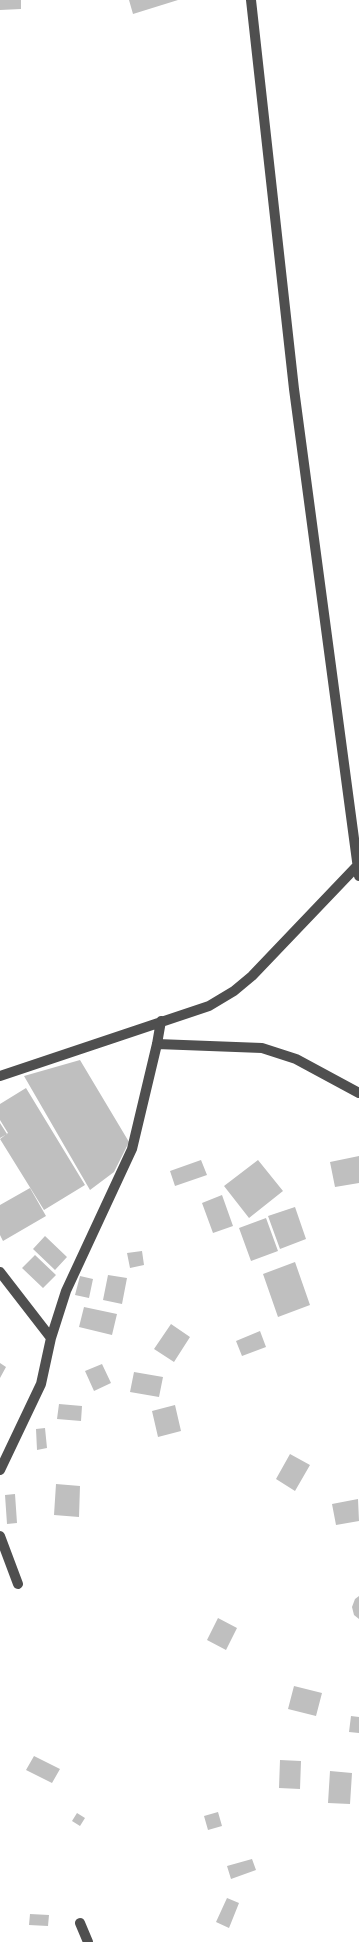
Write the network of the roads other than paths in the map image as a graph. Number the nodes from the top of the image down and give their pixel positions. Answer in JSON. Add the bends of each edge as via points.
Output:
{"nodes":[{"id":1,"x":251,"y":0,"type":"edge"},
{"id":2,"x":358,"y":871,"type":"edge"},
{"id":3,"x":161,"y":1021,"type":"junction"},
{"id":4,"x":157,"y":1044,"type":"junction"},
{"id":5,"x":0,"y":1076,"type":"edge"},
{"id":6,"x":359,"y":1093,"type":"edge"},
{"id":7,"x":0,"y":1272,"type":"edge"},
{"id":8,"x":50,"y":1338,"type":"junction"},
{"id":9,"x":0,"y":1470,"type":"edge"},
{"id":10,"x":0,"y":1536,"type":"edge"},
{"id":11,"x":18,"y":1584,"type":"dead end"},
{"id":12,"x":80,"y":1923,"type":"dead end"},
{"id":13,"x":88,"y":1942,"type":"edge"}],
"edges":[{"from":1,"to":2,"type":"street","via":[[294,389]]},
{"from":2,"to":3,"type":"street","via":[[234,991],[209,1006]]},
{"from":3,"to":4,"type":"street"},
{"from":3,"to":5,"type":"street"},
{"from":4,"to":6,"type":"street","via":[[262,1048],[296,1059]]},
{"from":4,"to":8,"type":"street","via":[[132,1149],[66,1292]]},
{"from":7,"to":8,"type":"street"},
{"from":8,"to":9,"type":"street","via":[[41,1384]]},
{"from":10,"to":11,"type":"street"},
{"from":12,"to":13,"type":"street"}]}
